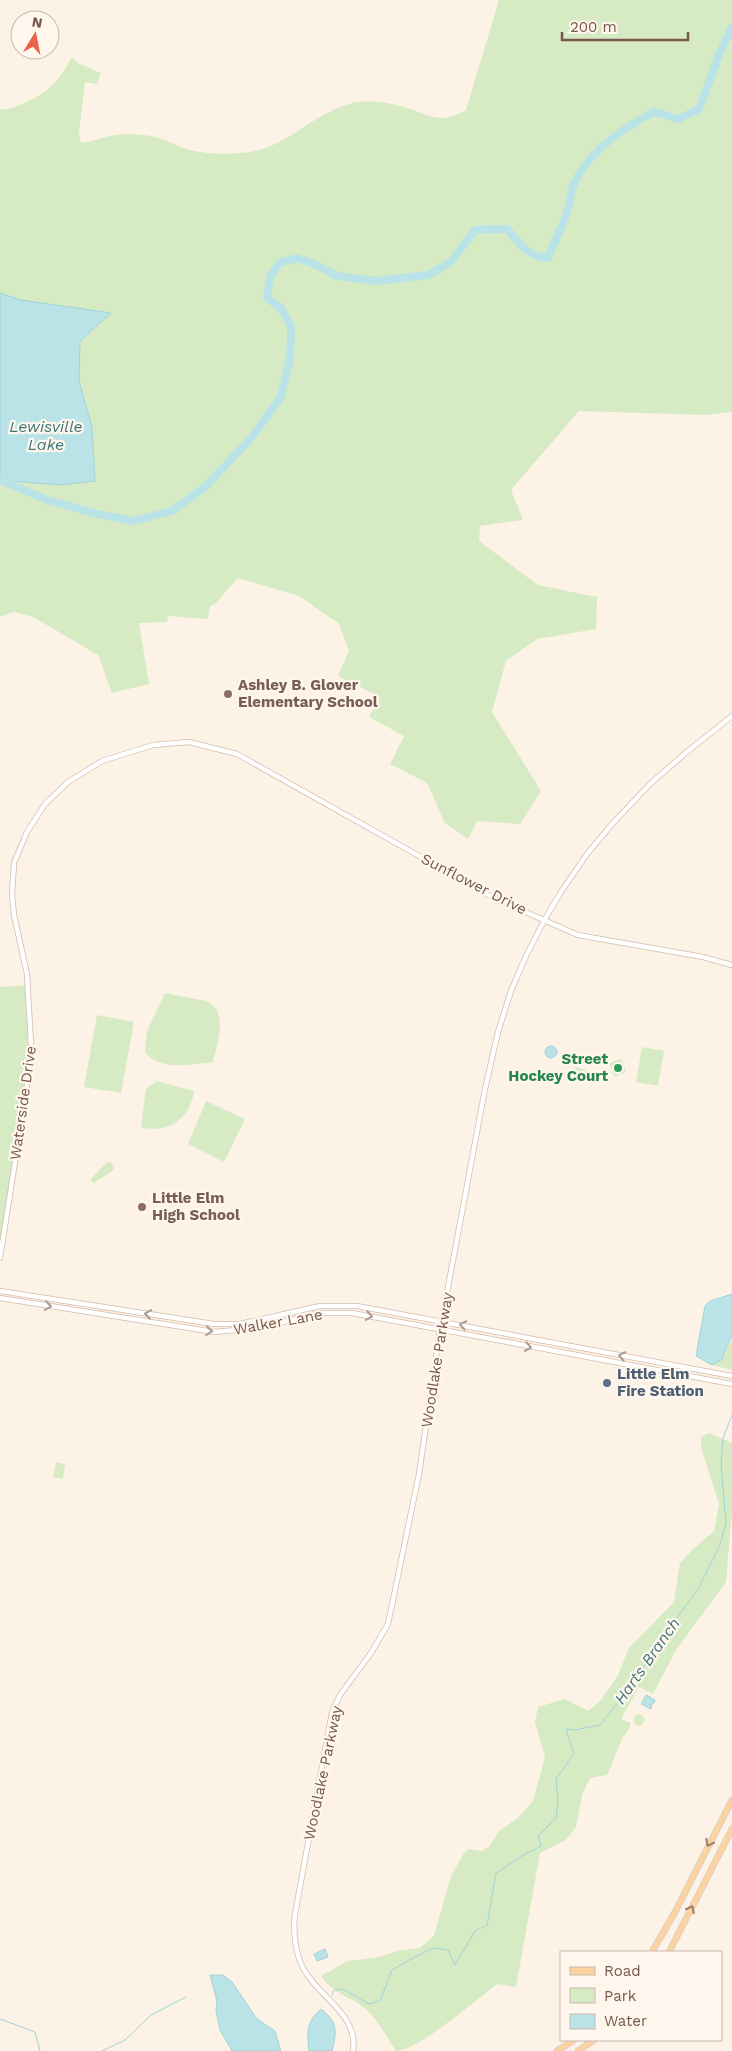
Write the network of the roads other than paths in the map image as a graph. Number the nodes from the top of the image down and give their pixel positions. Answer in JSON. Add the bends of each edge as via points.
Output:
{"nodes":[{"id":1,"x":732,"y":716,"type":"edge"},
{"id":2,"x":260,"y":767,"type":"joint"},
{"id":3,"x":545,"y":919,"type":"junction"},
{"id":4,"x":732,"y":965,"type":"edge"},
{"id":5,"x":0,"y":1258,"type":"edge"},
{"id":6,"x":0,"y":1291,"type":"edge"},
{"id":7,"x":0,"y":1298,"type":"edge"},
{"id":8,"x":442,"y":1322,"type":"junction"},
{"id":9,"x":440,"y":1330,"type":"junction"},
{"id":10,"x":732,"y":1376,"type":"edge"},
{"id":11,"x":732,"y":1384,"type":"edge"},
{"id":12,"x":732,"y":1800,"type":"edge"},
{"id":13,"x":732,"y":1829,"type":"edge"},
{"id":14,"x":653,"y":1951,"type":"edge"},
{"id":15,"x":670,"y":1951,"type":"edge"},
{"id":16,"x":572,"y":2041,"type":"edge"},
{"id":17,"x":593,"y":2041,"type":"edge"},
{"id":18,"x":353,"y":2051,"type":"edge"},
{"id":19,"x":557,"y":2051,"type":"edge"},
{"id":20,"x":578,"y":2051,"type":"edge"}],
"edges":[{"from":1,"to":3,"type":"street","name":"Woodlake Parkway","via":[[671,764],[613,823],[586,854]]},
{"from":2,"to":3,"type":"street","name":"Sunflower Drive","via":[[494,898]]},
{"from":2,"to":5,"type":"street","name":"Waterside Drive","via":[[237,754],[189,742],[153,745],[102,761],[68,782],[45,804],[27,832],[14,863],[12,894],[27,974],[31,1060]]},
{"from":3,"to":4,"type":"street","name":"Sunflower Drive","via":[[578,935]]},
{"from":3,"to":8,"type":"street","name":"Woodlake Parkway","via":[[511,991],[492,1052]]},
{"from":8,"to":6,"type":"street","name":"Walker Lane","one_way":true,"via":[[358,1306],[329,1304],[240,1324],[214,1324]]},
{"from":7,"to":9,"type":"street","name":"Walker Lane","one_way":true,"via":[[214,1332],[259,1328],[320,1313],[352,1313]]},
{"from":8,"to":9,"type":"street","name":"Woodlake Parkway"},
{"from":10,"to":8,"type":"street","name":"Walker Lane","one_way":true},
{"from":9,"to":11,"type":"street","name":"Walker Lane","one_way":true},
{"from":9,"to":18,"type":"street","name":"Woodlake Parkway","via":[[420,1465],[388,1624],[332,1712],[294,1923],[302,1966],[320,1992],[345,2017],[352,2033]]},
{"from":12,"to":14,"type":"main road","one_way":true},
{"from":15,"to":13,"type":"main road","one_way":true},
{"from":16,"to":19,"type":"main road"},
{"from":17,"to":20,"type":"main road"}]}
